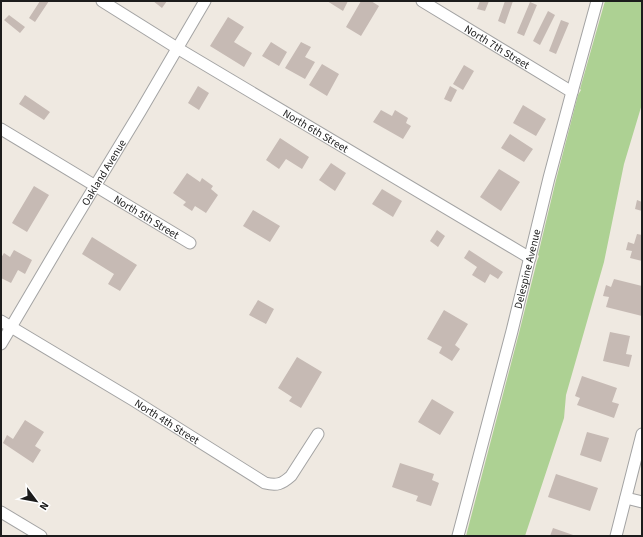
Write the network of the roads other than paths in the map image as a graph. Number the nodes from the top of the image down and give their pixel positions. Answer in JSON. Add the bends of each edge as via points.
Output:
{"nodes":[{"id":1,"x":102,"y":1,"type":"edge"},
{"id":2,"x":205,"y":1,"type":"edge"},
{"id":3,"x":422,"y":1,"type":"edge"},
{"id":4,"x":597,"y":1,"type":"edge"},
{"id":5,"x":177,"y":48,"type":"junction"},
{"id":6,"x":572,"y":92,"type":"junction"},
{"id":7,"x":1,"y":129,"type":"edge"},
{"id":8,"x":95,"y":186,"type":"junction"},
{"id":9,"x":190,"y":243,"type":"dead end"},
{"id":10,"x":530,"y":258,"type":"junction"},
{"id":11,"x":1,"y":321,"type":"edge"},
{"id":12,"x":11,"y":327,"type":"junction"},
{"id":13,"x":1,"y":344,"type":"edge"},
{"id":14,"x":318,"y":434,"type":"dead end"},
{"id":15,"x":642,"y":434,"type":"edge"},
{"id":16,"x":626,"y":498,"type":"junction"},
{"id":17,"x":642,"y":502,"type":"edge"},
{"id":18,"x":1,"y":512,"type":"edge"},
{"id":19,"x":41,"y":536,"type":"edge"},
{"id":20,"x":458,"y":536,"type":"edge"},
{"id":21,"x":616,"y":536,"type":"edge"}],
"edges":[{"from":1,"to":5,"type":"street","name":"North 6th Street"},
{"from":2,"to":5,"type":"street","name":"Oakland Avenue"},
{"from":3,"to":6,"type":"street","name":"North 7th Street"},
{"from":4,"to":6,"type":"street","name":"Delespine Avenue"},
{"from":5,"to":8,"type":"street","name":"Oakland Avenue"},
{"from":5,"to":10,"type":"street","name":"North 6th Street"},
{"from":6,"to":10,"type":"street","name":"Delespine Avenue"},
{"from":7,"to":8,"type":"street","name":"North 5th Street"},
{"from":8,"to":9,"type":"street","name":"North 5th Street"},
{"from":8,"to":12,"type":"street","name":"Oakland Avenue"},
{"from":10,"to":20,"type":"street","name":"Delespine Avenue"},
{"from":11,"to":12,"type":"street","name":"North 4th Street"},
{"from":12,"to":13,"type":"street","name":"Oakland Avenue"},
{"from":12,"to":14,"type":"street","name":"North 4th Street","via":[[265,483],[279,484],[291,476]]},
{"from":15,"to":16,"type":"street"},
{"from":16,"to":17,"type":"street"},
{"from":16,"to":21,"type":"street"},
{"from":18,"to":19,"type":"street"}]}
